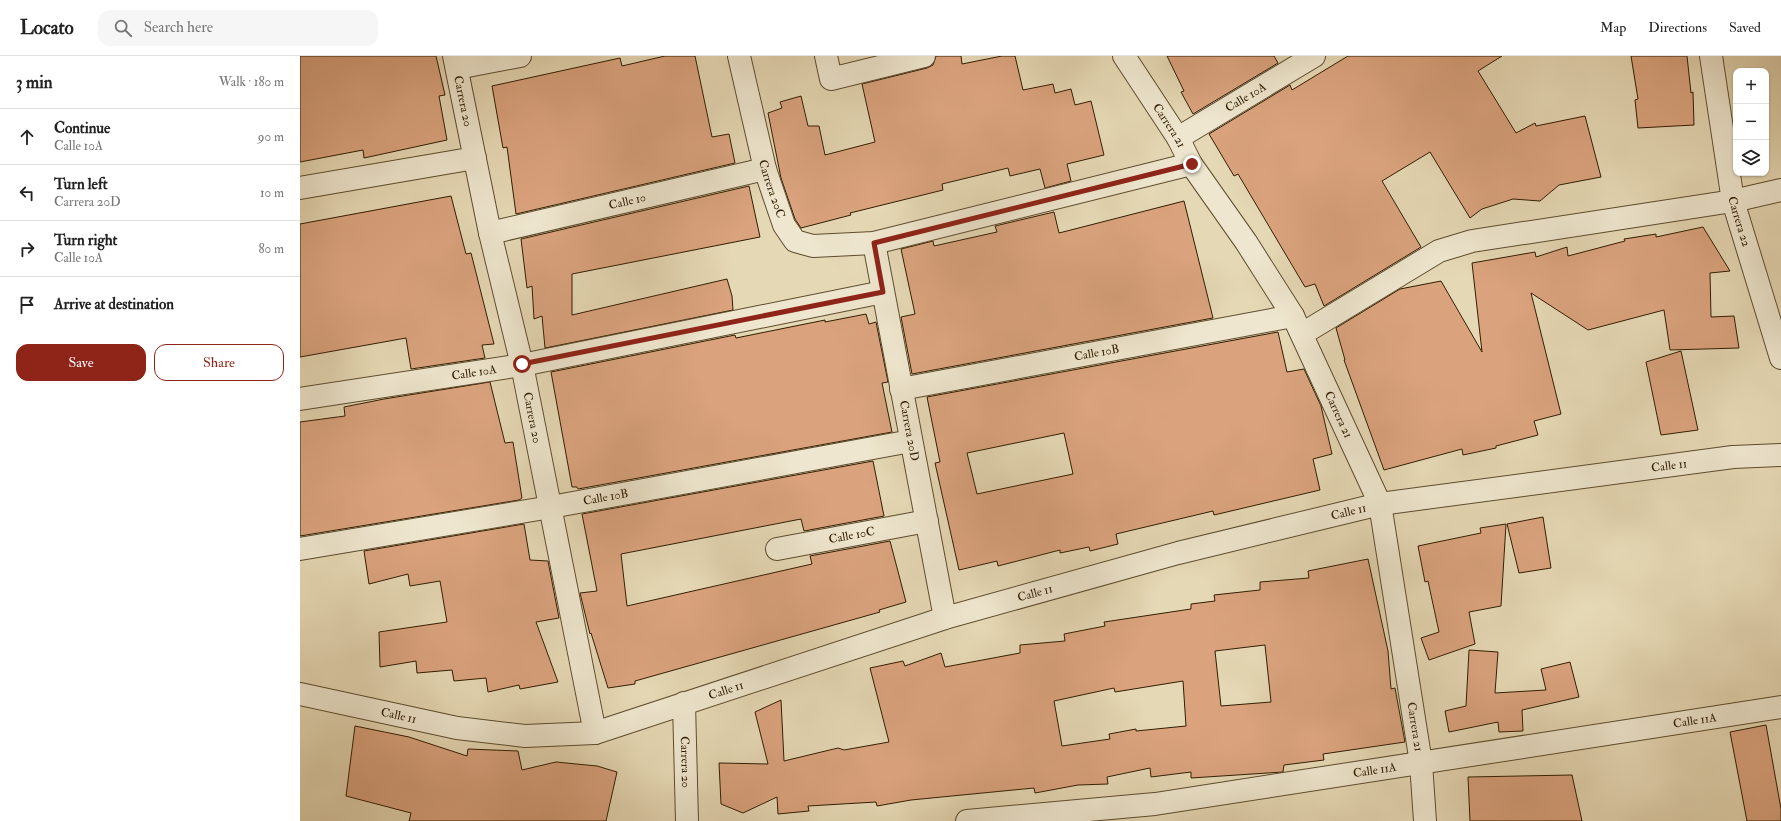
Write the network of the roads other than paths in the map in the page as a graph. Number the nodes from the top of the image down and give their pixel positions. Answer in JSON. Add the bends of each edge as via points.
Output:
{"nodes":[{"id":1,"x":520,"y":56,"type":"edge"},
{"id":2,"x":739,"y":56,"type":"edge"},
{"id":3,"x":826,"y":56,"type":"edge"},
{"id":4,"x":924,"y":56,"type":"edge"},
{"id":5,"x":1124,"y":56,"type":"edge"},
{"id":6,"x":1314,"y":56,"type":"edge"},
{"id":7,"x":1711,"y":56,"type":"edge"},
{"id":8,"x":455,"y":62,"type":"edge"},
{"id":9,"x":1178,"y":138,"type":"junction"},
{"id":10,"x":474,"y":158,"type":"junction"},
{"id":11,"x":1192,"y":164,"type":"junction"},
{"id":12,"x":765,"y":169,"type":"junction"},
{"id":13,"x":300,"y":188,"type":"edge"},
{"id":14,"x":1781,"y":190,"type":"edge"},
{"id":15,"x":1733,"y":201,"type":"junction"},
{"id":16,"x":490,"y":233,"type":"junction"},
{"id":17,"x":874,"y":243,"type":"junction"},
{"id":18,"x":883,"y":292,"type":"junction"},
{"id":19,"x":1297,"y":325,"type":"junction"},
{"id":20,"x":1781,"y":358,"type":"edge"},
{"id":21,"x":522,"y":364,"type":"junction"},
{"id":22,"x":901,"y":389,"type":"junction"},
{"id":23,"x":300,"y":399,"type":"edge"},
{"id":24,"x":911,"y":441,"type":"junction"},
{"id":25,"x":1781,"y":455,"type":"edge"},
{"id":26,"x":1380,"y":504,"type":"junction"},
{"id":27,"x":551,"y":507,"type":"junction"},
{"id":28,"x":927,"y":521,"type":"junction"},
{"id":29,"x":777,"y":549,"type":"dead end"},
{"id":30,"x":300,"y":550,"type":"edge"},
{"id":31,"x":945,"y":618,"type":"junction"},
{"id":32,"x":300,"y":694,"type":"edge"},
{"id":33,"x":684,"y":703,"type":"junction"},
{"id":34,"x":1781,"y":707,"type":"edge"},
{"id":35,"x":595,"y":733,"type":"junction"},
{"id":36,"x":1421,"y":763,"type":"junction"},
{"id":37,"x":687,"y":821,"type":"edge"},
{"id":38,"x":967,"y":821,"type":"edge"},
{"id":39,"x":1425,"y":821,"type":"edge"}],
"edges":[{"from":1,"to":8,"type":"street"},
{"from":2,"to":12,"type":"street","name":"Carrera 20C"},
{"from":3,"to":4,"type":"street","via":[[831,79]]},
{"from":5,"to":9,"type":"street","name":"Carrera 21"},
{"from":6,"to":9,"type":"street","name":"Calle 10A"},
{"from":7,"to":15,"type":"street","name":"Carrera 22"},
{"from":8,"to":10,"type":"street","name":"Carrera 20"},
{"from":9,"to":11,"type":"street","name":"Carrera 21"},
{"from":10,"to":13,"type":"street"},
{"from":10,"to":16,"type":"street","name":"Carrera 20"},
{"from":11,"to":17,"type":"street"},
{"from":11,"to":19,"type":"street","name":"Carrera 21","via":[[1246,242]]},
{"from":12,"to":16,"type":"street","name":"Calle 10"},
{"from":12,"to":17,"type":"street","name":"Carrera 20C","via":[[784,225],[795,241],[813,246]]},
{"from":14,"to":15,"type":"street"},
{"from":15,"to":19,"type":"street","via":[[1472,241],[1439,251]]},
{"from":15,"to":20,"type":"street","name":"Carrera 22"},
{"from":16,"to":21,"type":"street","name":"Carrera 20"},
{"from":17,"to":18,"type":"street","name":"Carrera 20D"},
{"from":18,"to":21,"type":"street","name":"Calle 10A"},
{"from":18,"to":22,"type":"street","name":"Carrera 20D"},
{"from":19,"to":22,"type":"street","name":"Calle 10B"},
{"from":19,"to":26,"type":"street","name":"Carrera 21"},
{"from":21,"to":23,"type":"street","name":"Calle 10A"},
{"from":21,"to":27,"type":"street","name":"Carrera 20"},
{"from":22,"to":24,"type":"street","name":"Carrera 20D"},
{"from":24,"to":27,"type":"street","name":"Calle 10B"},
{"from":24,"to":28,"type":"street","name":"Carrera 20D"},
{"from":25,"to":26,"type":"street","name":"Calle 11","via":[[1733,458]]},
{"from":26,"to":31,"type":"street","name":"Calle 11","via":[[1178,553]]},
{"from":26,"to":36,"type":"street","name":"Carrera 21"},
{"from":27,"to":30,"type":"street","name":"Calle 10B"},
{"from":27,"to":35,"type":"street","name":"Carrera 20"},
{"from":28,"to":29,"type":"street","name":"Calle 10C"},
{"from":28,"to":31,"type":"street","name":"Carrera 20D"},
{"from":31,"to":33,"type":"street","name":"Calle 11"},
{"from":32,"to":35,"type":"street","name":"Calle 11","via":[[457,728],[525,736]]},
{"from":33,"to":35,"type":"street","name":"Calle 11"},
{"from":33,"to":37,"type":"street","name":"Carrera 20"},
{"from":34,"to":36,"type":"street","name":"Calle 11A"},
{"from":36,"to":38,"type":"street","name":"Calle 11A","via":[[1155,804]]},
{"from":36,"to":39,"type":"street","name":"Carrera 21"}]}
